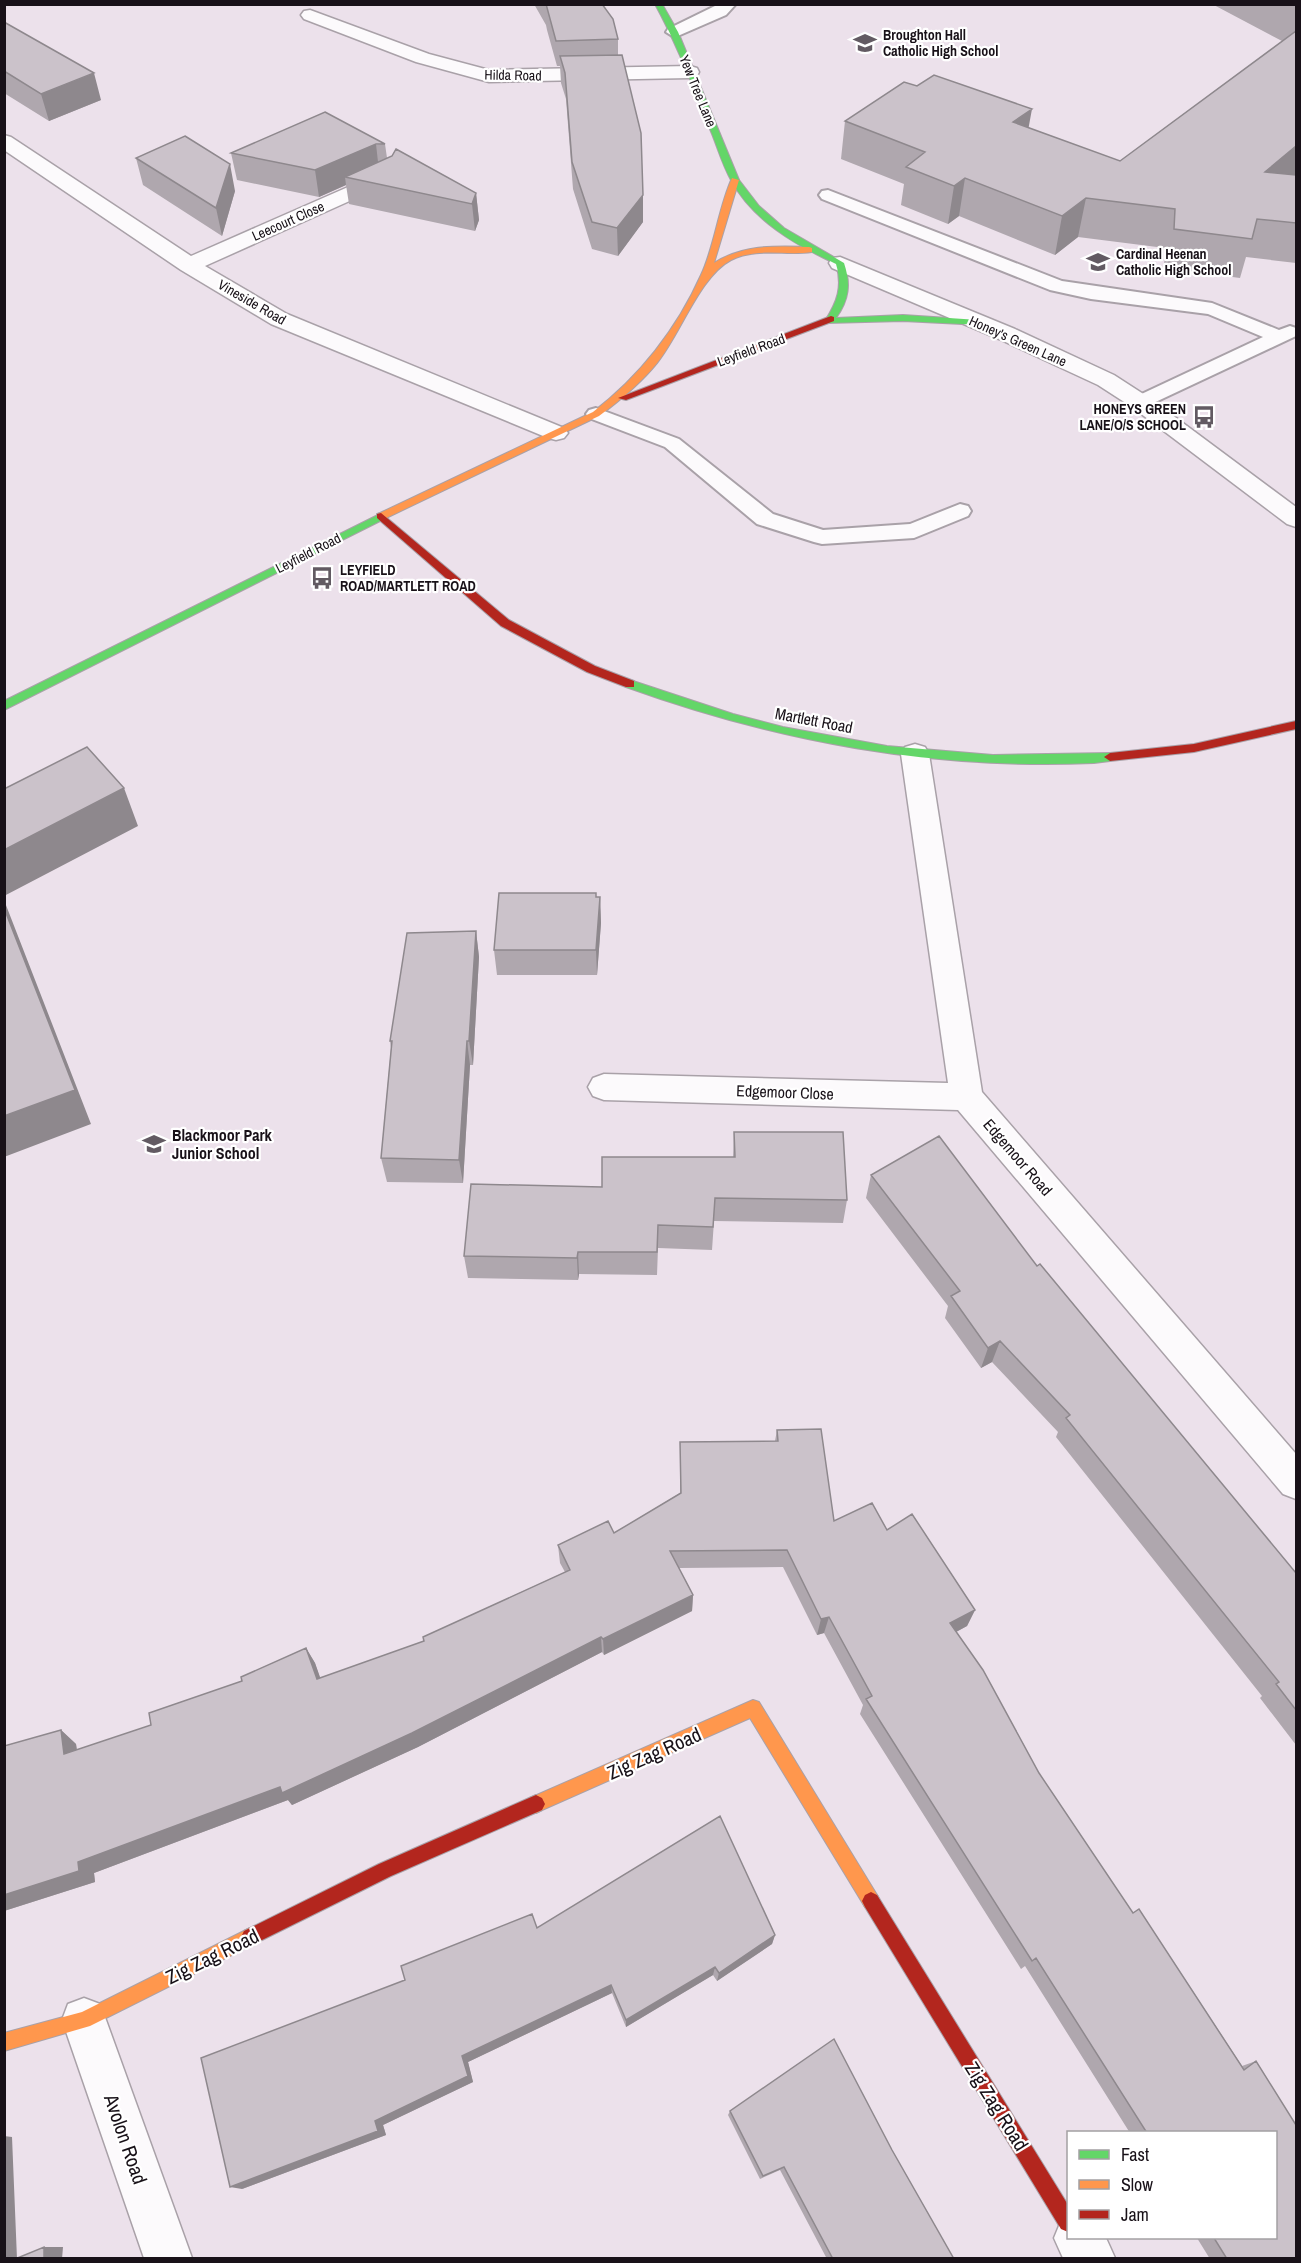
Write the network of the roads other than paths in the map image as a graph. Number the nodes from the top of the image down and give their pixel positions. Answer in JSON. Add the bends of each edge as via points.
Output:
{"nodes":[{"id":1,"x":658,"y":4,"type":"edge"},
{"id":2,"x":729,"y":4,"type":"edge"},
{"id":3,"x":310,"y":15,"type":"dead end"},
{"id":4,"x":674,"y":32,"type":"junction"},
{"id":5,"x":690,"y":72,"type":"junction"},
{"id":6,"x":4,"y":141,"type":"edge"},
{"id":7,"x":387,"y":177,"type":"edge"},
{"id":8,"x":735,"y":180,"type":"junction"},
{"id":9,"x":828,"y":195,"type":"dead end"},
{"id":10,"x":809,"y":250,"type":"junction"},
{"id":11,"x":840,"y":263,"type":"junction"},
{"id":12,"x":189,"y":265,"type":"junction"},
{"id":13,"x":706,"y":275,"type":"junction"},
{"id":14,"x":830,"y":321,"type":"junction"},
{"id":15,"x":979,"y":323,"type":"junction"},
{"id":16,"x":676,"y":326,"type":"junction"},
{"id":17,"x":1288,"y":333,"type":"edge"},
{"id":18,"x":688,"y":339,"type":"dead end"},
{"id":19,"x":759,"y":346,"type":"junction"},
{"id":20,"x":718,"y":347,"type":"dead end"},
{"id":21,"x":1140,"y":402,"type":"junction"},
{"id":22,"x":604,"y":408,"type":"junction"},
{"id":23,"x":556,"y":433,"type":"junction"},
{"id":24,"x":960,"y":511,"type":"dead end"},
{"id":25,"x":381,"y":516,"type":"junction"},
{"id":26,"x":1296,"y":519,"type":"edge"},
{"id":27,"x":4,"y":706,"type":"edge"},
{"id":28,"x":1296,"y":725,"type":"edge"},
{"id":29,"x":915,"y":754,"type":"junction"},
{"id":30,"x":604,"y":1087,"type":"dead end"},
{"id":31,"x":966,"y":1097,"type":"junction"},
{"id":32,"x":1296,"y":1481,"type":"edge"},
{"id":33,"x":84,"y":2020,"type":"junction"},
{"id":34,"x":4,"y":2042,"type":"edge"},
{"id":35,"x":1067,"y":2220,"type":"edge"},
{"id":36,"x":1079,"y":2239,"type":"edge"},
{"id":37,"x":168,"y":2259,"type":"edge"},
{"id":38,"x":1091,"y":2259,"type":"edge"}],
"edges":[{"from":1,"to":4,"type":"street","name":"Yew Tree Lane"},
{"from":2,"to":4,"type":"lane","via":[[720,12]]},
{"from":3,"to":5,"type":"street","name":"Hilda Road","via":[[436,62],[489,76]]},
{"from":4,"to":5,"type":"street","name":"Yew Tree Lane"},
{"from":5,"to":8,"type":"street","name":"Yew Tree Lane"},
{"from":6,"to":12,"type":"street","name":"Vineside Road"},
{"from":7,"to":12,"type":"street","name":"Leecourt Close"},
{"from":8,"to":10,"type":"street","name":"Honey's Green Lane","via":[[761,217]]},
{"from":8,"to":13,"type":"street","name":"Leyfield Road"},
{"from":9,"to":17,"type":"lane","via":[[1057,286],[1212,309]]},
{"from":10,"to":11,"type":"street","name":"Honey's Green Lane"},
{"from":10,"to":13,"type":"street","via":[[741,252],[717,262]]},
{"from":11,"to":14,"type":"street","via":[[847,292]]},
{"from":11,"to":15,"type":"street","name":"Honey's Green Lane"},
{"from":12,"to":23,"type":"street","name":"Vineside Road","via":[[279,319]]},
{"from":13,"to":16,"type":"street","name":"Leyfield Road"},
{"from":14,"to":15,"type":"street","name":"Leyfield Road","via":[[903,318]]},
{"from":14,"to":19,"type":"street","name":"Leyfield Road"},
{"from":15,"to":21,"type":"street","name":"Honey's Green Lane","via":[[1106,380]]},
{"from":16,"to":18,"type":"street"},
{"from":16,"to":22,"type":"street","name":"Leyfield Road","via":[[652,362]]},
{"from":17,"to":21,"type":"lane"},
{"from":19,"to":20,"type":"street"},
{"from":19,"to":22,"type":"street","name":"Leyfield Road"},
{"from":21,"to":26,"type":"street","name":"Honey's Green Lane"},
{"from":22,"to":23,"type":"street","name":"Leyfield Road"},
{"from":22,"to":24,"type":"lane","via":[[672,443],[765,519],[822,537],[914,531]]},
{"from":23,"to":25,"type":"street","name":"Leyfield Road"},
{"from":25,"to":27,"type":"street","name":"Leyfield Road"},
{"from":25,"to":29,"type":"street","name":"Martlett Road","via":[[505,623],[591,669],[690,707],[799,736]]},
{"from":28,"to":29,"type":"street","name":"Martlett Road","via":[[1194,748],[1103,758],[1010,760]]},
{"from":29,"to":31,"type":"street"},
{"from":30,"to":31,"type":"street","name":"Edgemoor Close"},
{"from":31,"to":32,"type":"street","name":"Edgemoor Road"},
{"from":33,"to":34,"type":"street","name":"Zig Zag Road"},
{"from":33,"to":35,"type":"street","name":"Zig Zag Road","via":[[385,1870],[753,1708]]},
{"from":33,"to":37,"type":"street","name":"Avolon Road"},
{"from":36,"to":38,"type":"street"}]}
